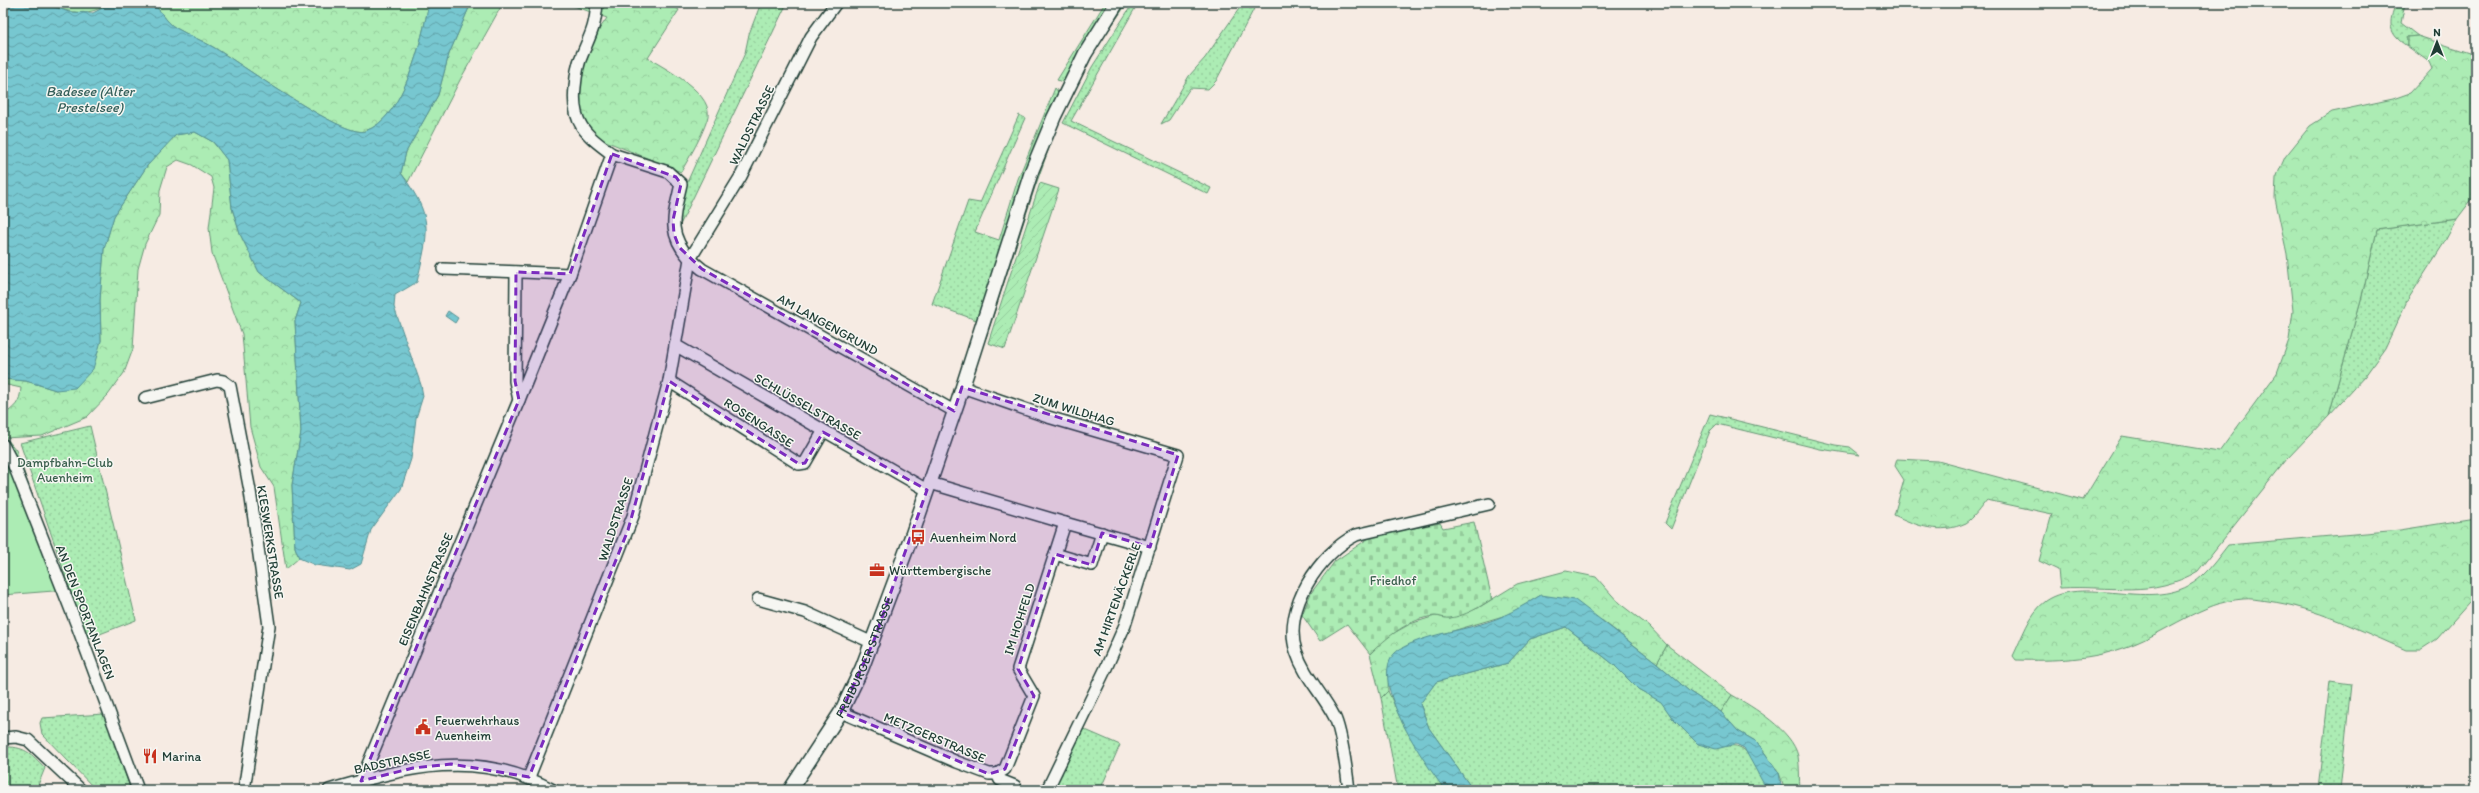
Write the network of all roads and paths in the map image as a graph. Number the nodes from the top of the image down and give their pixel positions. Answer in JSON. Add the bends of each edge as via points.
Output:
{"nodes":[{"id":1,"x":597,"y":3,"type":"edge"},
{"id":2,"x":836,"y":3,"type":"edge"},
{"id":3,"x":1118,"y":3,"type":"edge"},
{"id":4,"x":612,"y":154,"type":"junction"},
{"id":5,"x":690,"y":259,"type":"junction"},
{"id":6,"x":443,"y":269,"type":"dead end"},
{"id":7,"x":516,"y":272,"type":"junction"},
{"id":8,"x":570,"y":274,"type":"junction"},
{"id":9,"x":675,"y":345,"type":"junction"},
{"id":10,"x":669,"y":381,"type":"junction"},
{"id":11,"x":962,"y":387,"type":"junction"},
{"id":12,"x":145,"y":398,"type":"dead end"},
{"id":13,"x":520,"y":400,"type":"junction"},
{"id":14,"x":954,"y":411,"type":"junction"},
{"id":15,"x":823,"y":432,"type":"junction"},
{"id":16,"x":3,"y":445,"type":"edge"},
{"id":17,"x":1178,"y":455,"type":"joint"},
{"id":18,"x":929,"y":487,"type":"junction"},
{"id":19,"x":1489,"y":504,"type":"dead end"},
{"id":20,"x":1065,"y":523,"type":"junction"},
{"id":21,"x":1102,"y":533,"type":"junction"},
{"id":22,"x":1150,"y":547,"type":"junction"},
{"id":23,"x":1055,"y":554,"type":"junction"},
{"id":24,"x":758,"y":599,"type":"dead end"},
{"id":25,"x":873,"y":642,"type":"junction"},
{"id":26,"x":841,"y":712,"type":"junction"},
{"id":27,"x":3,"y":738,"type":"edge"},
{"id":28,"x":997,"y":774,"type":"junction"},
{"id":29,"x":529,"y":777,"type":"junction"},
{"id":30,"x":361,"y":786,"type":"edge"},
{"id":31,"x":1015,"y":786,"type":"dead end"},
{"id":32,"x":81,"y":790,"type":"edge"},
{"id":33,"x":138,"y":790,"type":"edge"},
{"id":34,"x":244,"y":790,"type":"edge"},
{"id":35,"x":329,"y":790,"type":"edge"},
{"id":36,"x":553,"y":790,"type":"edge"},
{"id":37,"x":790,"y":790,"type":"edge"},
{"id":38,"x":1047,"y":790,"type":"edge"},
{"id":39,"x":1349,"y":790,"type":"edge"}],
"edges":[{"from":1,"to":4,"type":"street","via":[[596,26],[576,73],[574,104],[576,118],[581,126],[592,139]]},
{"from":2,"to":5,"type":"street","name":"WALDSTRASSE","via":[[811,37],[741,176]]},
{"from":3,"to":11,"type":"street","name":"FREIBURGER STRASSE","via":[[1085,54],[1054,117],[1032,170]]},
{"from":4,"to":5,"type":"street","via":[[668,172],[681,184],[673,220],[674,234],[679,247]]},
{"from":4,"to":8,"type":"street","name":"EISENBAHNSTRASSE"},
{"from":5,"to":9,"type":"street","name":"WALDSTRASSE"},
{"from":5,"to":14,"type":"street","name":"AM LANGENGRUND","via":[[702,269]]},
{"from":6,"to":7,"type":"street"},
{"from":7,"to":8,"type":"street"},
{"from":7,"to":13,"type":"street","via":[[515,381]]},
{"from":8,"to":13,"type":"street","name":"EISENBAHNSTRASSE"},
{"from":9,"to":10,"type":"street","name":"WALDSTRASSE"},
{"from":9,"to":15,"type":"street","name":"SCHLÜSSELSTRASSE"},
{"from":10,"to":15,"type":"street","name":"ROSENGASSE","via":[[799,464],[805,463]]},
{"from":10,"to":29,"type":"street","name":"WALDSTRASSE","via":[[628,530]]},
{"from":11,"to":14,"type":"street","name":"FREIBURGER STRASSE"},
{"from":11,"to":17,"type":"street","name":"ZUM WILDHAG","via":[[1048,417]]},
{"from":12,"to":34,"type":"street","name":"KIESWERKSTRASSE","via":[[217,380],[230,386],[250,491],[269,626]]},
{"from":13,"to":30,"type":"street","name":"EISENBAHNSTRASSE"},
{"from":14,"to":18,"type":"street","name":"FREIBURGER STRASSE"},
{"from":15,"to":18,"type":"street","name":"SCHLÜSSELSTRASSE"},
{"from":16,"to":33,"type":"street","name":"AN DEN SPORTANLAGEN","via":[[15,468],[78,628]]},
{"from":17,"to":22,"type":"street","name":"AM HIRTENÄCKERLE"},
{"from":18,"to":20,"type":"street"},
{"from":18,"to":25,"type":"street","name":"FREIBURGER STRASSE"},
{"from":19,"to":39,"type":"street","via":[[1356,534],[1344,541],[1323,562],[1306,588],[1294,622],[1296,651],[1308,679],[1335,716]]},
{"from":20,"to":21,"type":"street"},
{"from":20,"to":23,"type":"street","name":"IM HOHFELD"},
{"from":21,"to":22,"type":"street"},
{"from":21,"to":23,"type":"street","via":[[1092,565]]},
{"from":22,"to":38,"type":"street","name":"AM HIRTENÄCKERLE","via":[[1122,632]]},
{"from":23,"to":28,"type":"street","name":"IM HOHFELD","via":[[1018,669],[1034,696],[1005,769]]},
{"from":24,"to":25,"type":"street","via":[[805,612]]},
{"from":25,"to":26,"type":"street","name":"FREIBURGER STRASSE"},
{"from":26,"to":28,"type":"street","name":"METZGERSTRASSE","via":[[964,765],[989,774]]},
{"from":26,"to":37,"type":"street","name":"FREIBURGER STRASSE"},
{"from":27,"to":32,"type":"street","via":[[16,737],[28,740]]},
{"from":28,"to":31,"type":"street","name":"METZGERSTRASSE","via":[[1000,780]]},
{"from":29,"to":30,"type":"street","name":"BADSTRASSE","via":[[496,769],[451,764],[412,768]]},
{"from":29,"to":36,"type":"street","name":"BADSTRASSE"},
{"from":30,"to":35,"type":"street","name":"BADSTRASSE"}]}
